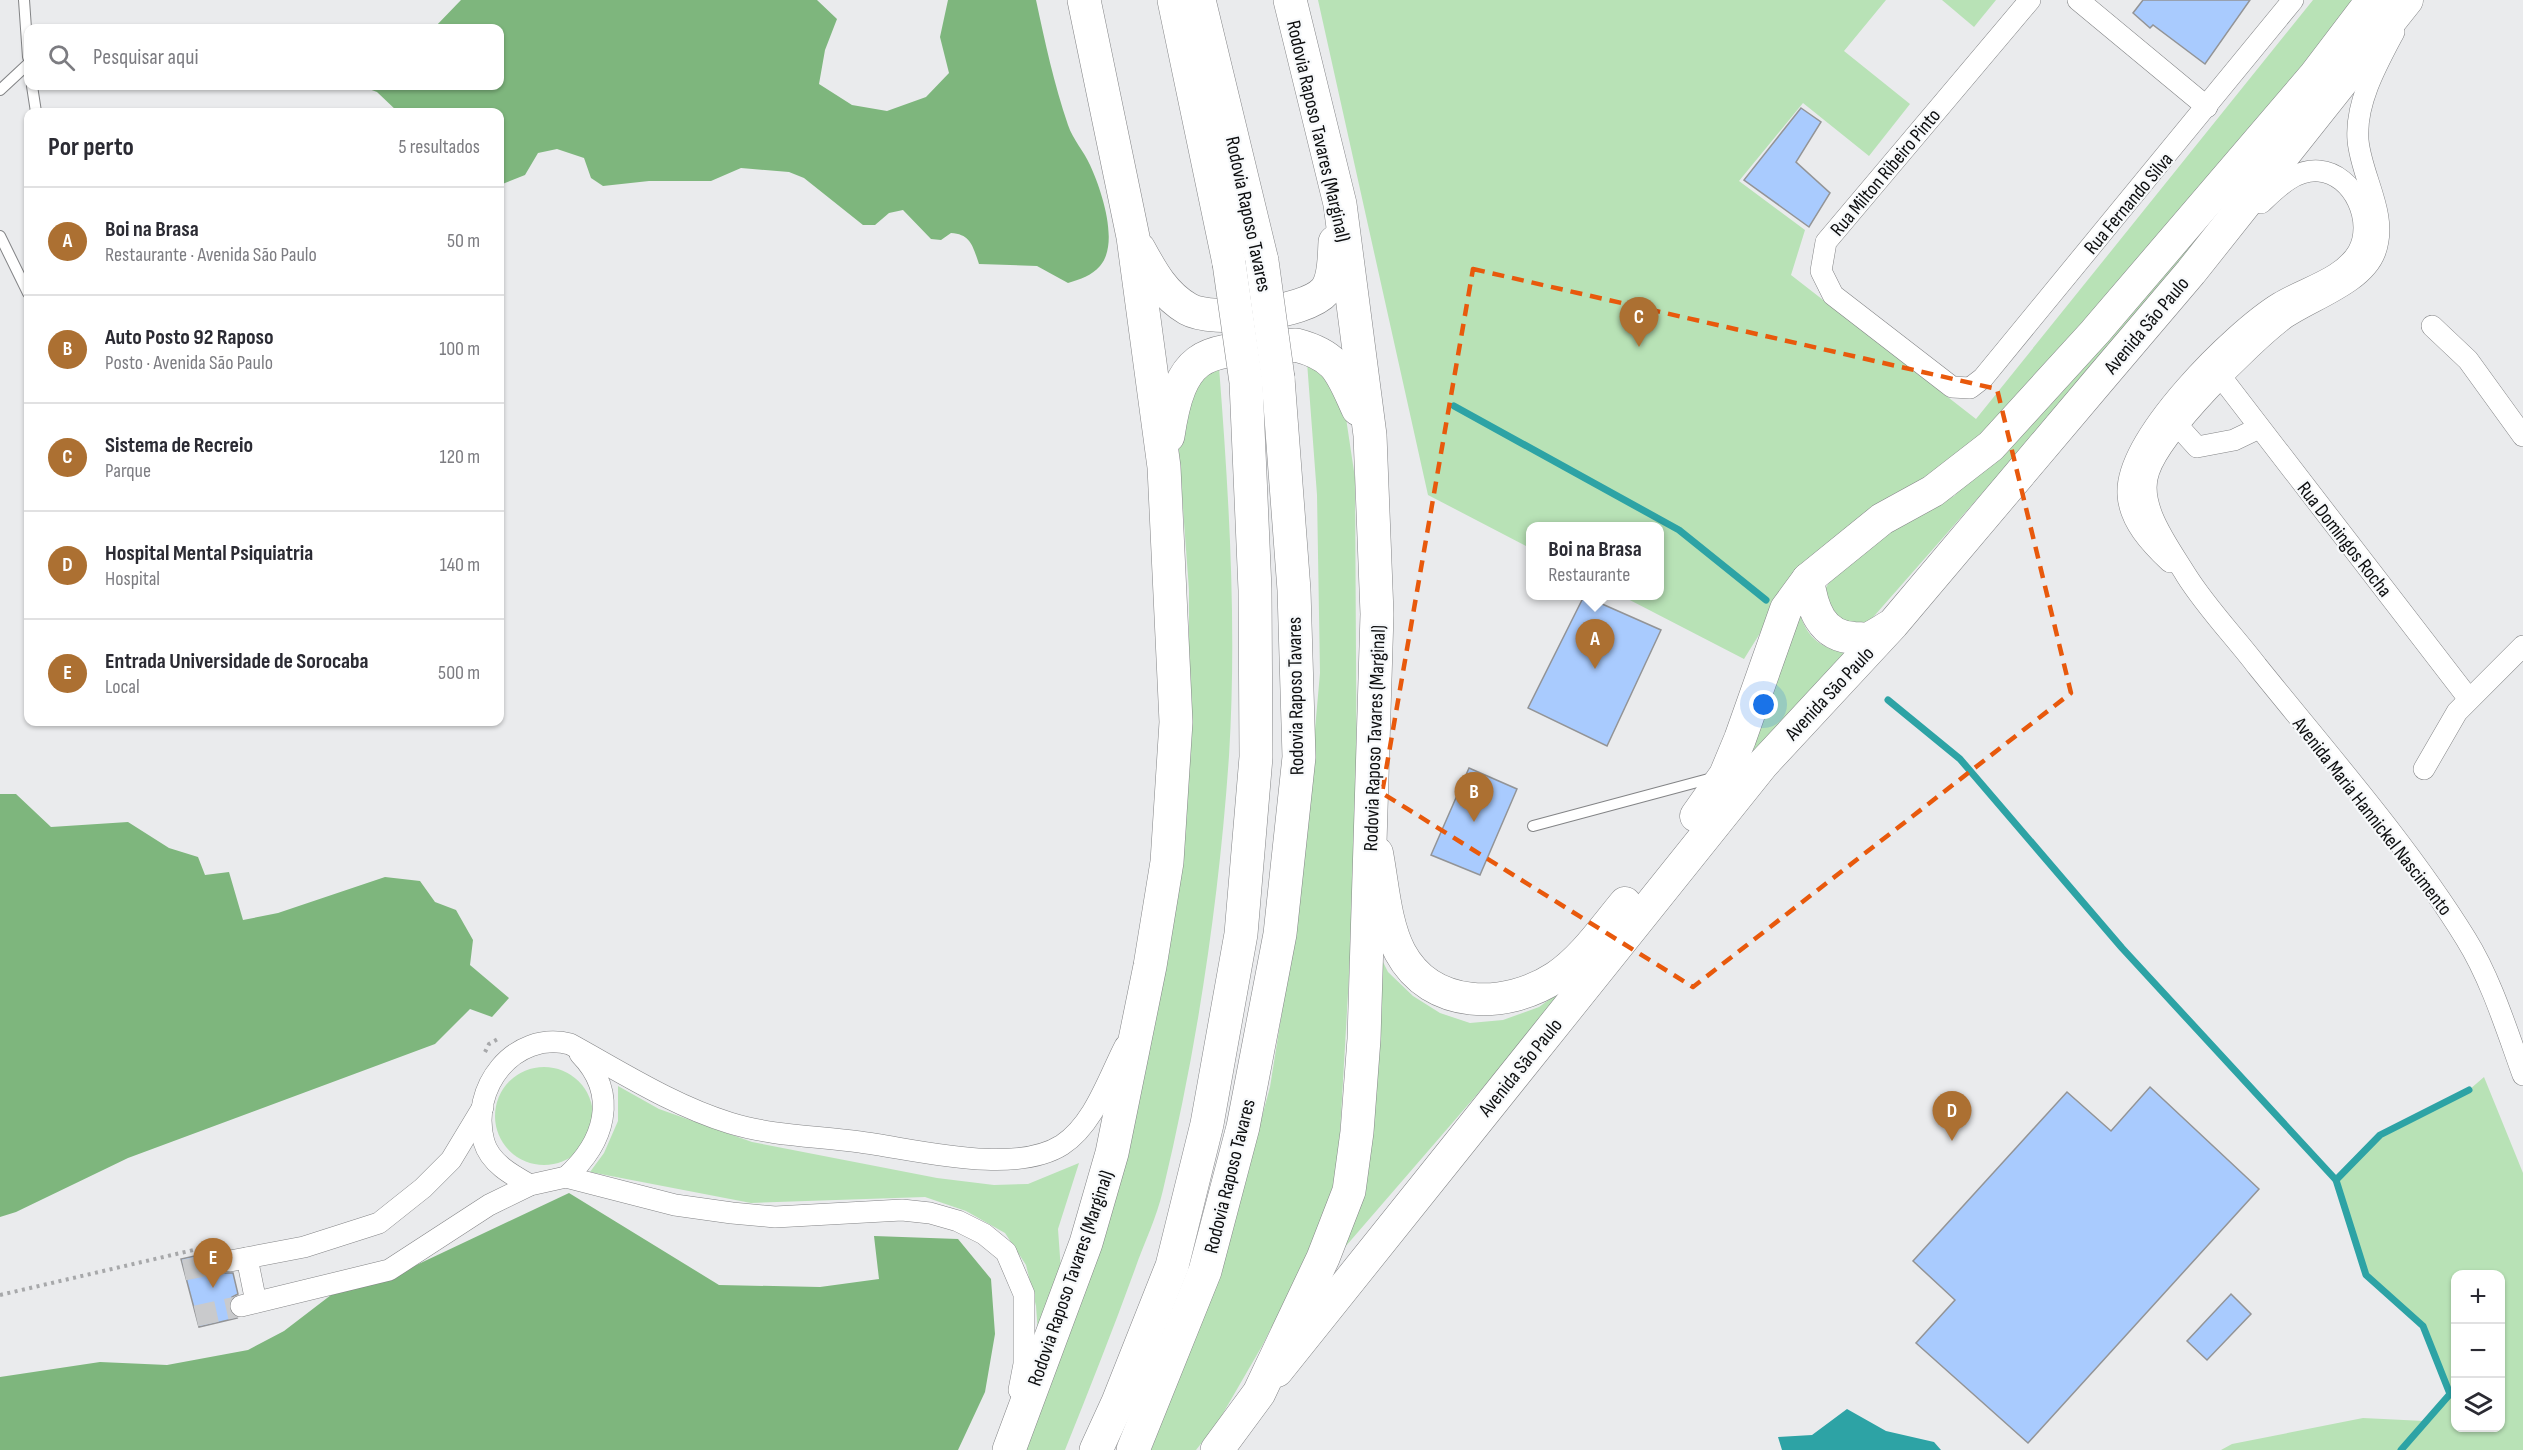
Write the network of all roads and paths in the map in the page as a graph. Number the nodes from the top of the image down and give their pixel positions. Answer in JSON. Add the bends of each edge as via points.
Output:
{"nodes":[{"id":1,"x":24,"y":0,"type":"edge"},
{"id":2,"x":1084,"y":0,"type":"edge"},
{"id":3,"x":1174,"y":0,"type":"edge"},
{"id":4,"x":1199,"y":0,"type":"edge"},
{"id":5,"x":1290,"y":0,"type":"edge"},
{"id":6,"x":2030,"y":0,"type":"edge"},
{"id":7,"x":2078,"y":0,"type":"edge"},
{"id":8,"x":2293,"y":0,"type":"edge"},
{"id":9,"x":2372,"y":0,"type":"edge"},
{"id":10,"x":2409,"y":0,"type":"edge"},
{"id":11,"x":26,"y":24,"type":"edge"},
{"id":12,"x":24,"y":68,"type":"edge"},
{"id":13,"x":0,"y":90,"type":"edge"},
{"id":14,"x":33,"y":90,"type":"edge"},
{"id":15,"x":2208,"y":107,"type":"junction"},
{"id":16,"x":35,"y":108,"type":"edge"},
{"id":17,"x":1340,"y":204,"type":"junction"},
{"id":18,"x":0,"y":236,"type":"edge"},
{"id":19,"x":1133,"y":237,"type":"junction"},
{"id":20,"x":2191,"y":272,"type":"junction"},
{"id":21,"x":24,"y":285,"type":"edge"},
{"id":22,"x":2279,"y":303,"type":"junction"},
{"id":23,"x":2432,"y":326,"type":"dead end"},
{"id":24,"x":2223,"y":378,"type":"junction"},
{"id":25,"x":1952,"y":387,"type":"joint"},
{"id":26,"x":2172,"y":419,"type":"junction"},
{"id":27,"x":2259,"y":428,"type":"junction"},
{"id":28,"x":1370,"y":435,"type":"junction"},
{"id":29,"x":2523,"y":436,"type":"edge"},
{"id":30,"x":1164,"y":467,"type":"junction"},
{"id":31,"x":1808,"y":579,"type":"junction"},
{"id":32,"x":1893,"y":624,"type":"junction"},
{"id":33,"x":2523,"y":646,"type":"edge"},
{"id":34,"x":2469,"y":699,"type":"junction"},
{"id":35,"x":2424,"y":769,"type":"dead end"},
{"id":36,"x":1725,"y":775,"type":"junction"},
{"id":37,"x":1371,"y":823,"type":"junction"},
{"id":38,"x":1533,"y":826,"type":"dead end"},
{"id":39,"x":1139,"y":1019,"type":"junction"},
{"id":40,"x":570,"y":1044,"type":"junction"},
{"id":41,"x":2523,"y":1075,"type":"edge"},
{"id":42,"x":484,"y":1107,"type":"junction"},
{"id":43,"x":566,"y":1178,"type":"junction"},
{"id":44,"x":530,"y":1185,"type":"junction"},
{"id":45,"x":1259,"y":1393,"type":"junction"},
{"id":46,"x":1009,"y":1450,"type":"edge"},
{"id":47,"x":1096,"y":1450,"type":"edge"},
{"id":48,"x":1133,"y":1450,"type":"edge"},
{"id":49,"x":1217,"y":1450,"type":"edge"}],
"edges":[{"from":1,"to":11,"type":"lane"},
{"from":2,"to":19,"type":"highway","name":"Rodovia Raposo Tavares (Marginal)"},
{"from":3,"to":47,"type":"highway","name":"Rodovia Raposo Tavares","bridge":true,"via":[[1229,263],[1246,382],[1255,590],[1256,757],[1241,933],[1207,1125],[1172,1266]]},
{"from":4,"to":48,"type":"highway","name":"Rodovia Raposo Tavares","bridge":true,"via":[[1262,261],[1278,378],[1294,590],[1299,757],[1280,934],[1243,1127],[1204,1271]]},
{"from":5,"to":17,"type":"highway","name":"Rodovia Raposo Tavares (Marginal)"},
{"from":6,"to":25,"type":"street","name":"Rua Milton Ribeiro Pinto","via":[[1826,242],[1821,271],[1833,294]]},
{"from":7,"to":15,"type":"street"},
{"from":8,"to":15,"type":"street","name":"Rua Fernando Silva"},
{"from":9,"to":31,"type":"main road","name":"Avenida São Paulo","via":[[2315,75],[2095,332],[1990,446],[1933,490],[1882,519]]},
{"from":10,"to":20,"type":"main road","name":"Avenida São Paulo"},
{"from":10,"to":24,"type":"street","name":"Avenida Maria Hannickel Nascimento","via":[[2365,96],[2357,137],[2379,227],[2375,253],[2352,279],[2284,319]]},
{"from":12,"to":13,"type":"lane"},
{"from":14,"to":16,"type":"lane"},
{"from":15,"to":25,"type":"street","name":"Rua Fernando Silva","via":[[1983,378],[1970,388]]},
{"from":17,"to":19,"type":"highway","via":[[1331,280],[1313,300],[1288,309],[1211,317],[1191,310],[1170,297]]},
{"from":17,"to":28,"type":"highway","name":"Rodovia Raposo Tavares (Marginal)"},
{"from":18,"to":21,"type":"lane"},
{"from":19,"to":30,"type":"highway","name":"Rodovia Raposo Tavares (Marginal)"},
{"from":20,"to":22,"type":"street","name":"Avenida Maria Hannickel Nascimento","via":[[2280,185],[2298,174],[2318,171],[2335,176],[2353,192],[2361,208],[2364,235],[2358,250],[2348,266]]},
{"from":20,"to":32,"type":"main road","name":"Avenida São Paulo"},
{"from":22,"to":24,"type":"street","name":"Avenida Maria Hannickel Nascimento","via":[[2222,362],[2218,369]]},
{"from":22,"to":26,"type":"street","name":"Avenida Maria Hannickel Nascimento","via":[[2207,364]]},
{"from":23,"to":29,"type":"street","via":[[2468,360]]},
{"from":24,"to":26,"type":"street","name":"Avenida Maria Hannickel Nascimento"},
{"from":24,"to":27,"type":"street","name":"Rua Domingos Rocha"},
{"from":26,"to":27,"type":"street","via":[[2197,447],[2203,448]]},
{"from":26,"to":41,"type":"street","name":"Avenida Maria Hannickel Nascimento","via":[[2145,488],[2155,521],[2188,578],[2425,878],[2468,942]]},
{"from":27,"to":34,"type":"street","name":"Rua Domingos Rocha"},
{"from":28,"to":30,"type":"highway","via":[[1332,360],[1296,345],[1210,354],[1194,364],[1182,379],[1173,406]]},
{"from":28,"to":37,"type":"highway","name":"Rodovia Raposo Tavares (Marginal)","via":[[1377,614]]},
{"from":30,"to":39,"type":"highway","name":"Rodovia Raposo Tavares (Marginal)","via":[[1176,722],[1167,862]]},
{"from":31,"to":32,"type":"main road","via":[[1812,604],[1820,620],[1834,633],[1847,638],[1868,638]]},
{"from":31,"to":36,"type":"main road","name":"Avenida São Paulo","via":[[1786,609]]},
{"from":32,"to":45,"type":"main road","name":"Avenida São Paulo","via":[[1763,764]]},
{"from":33,"to":34,"type":"street"},
{"from":34,"to":35,"type":"street","via":[[2457,712]]},
{"from":36,"to":37,"type":"main road","name":"Avenida São Paulo","via":[[1652,872],[1574,963],[1536,988],[1492,1000],[1448,994],[1410,968],[1390,925]]},
{"from":36,"to":38,"type":"lane"},
{"from":37,"to":45,"type":"highway","name":"Rodovia Raposo Tavares (Marginal)","via":[[1364,1039],[1349,1191],[1323,1258]]},
{"from":39,"to":40,"type":"street","via":[[1083,1127],[1062,1145],[1041,1154],[1012,1158],[977,1158],[787,1135],[729,1123],[681,1103]]},
{"from":39,"to":46,"type":"highway","name":"Rodovia Raposo Tavares (Marginal)","via":[[1112,1153],[1086,1243]]},
{"from":40,"to":42,"type":"street","via":[[540,1041],[521,1048],[498,1069]]},
{"from":40,"to":43,"type":"street","via":[[595,1069],[603,1098],[598,1139],[585,1161]]},
{"from":42,"to":44,"type":"street","via":[[484,1143],[495,1162]]},
{"from":42,"to":44,"type":"street","via":[[451,1160],[378,1223],[304,1247],[239,1259],[249,1304],[389,1270],[489,1205]]},
{"from":43,"to":44,"type":"street"},
{"from":43,"to":46,"type":"street","via":[[675,1205],[764,1216],[902,1210],[930,1213],[984,1234],[1006,1252],[1024,1294],[1024,1364]]},
{"from":45,"to":49,"type":"highway","name":"Rodovia Raposo Tavares (Marginal)"}]}
